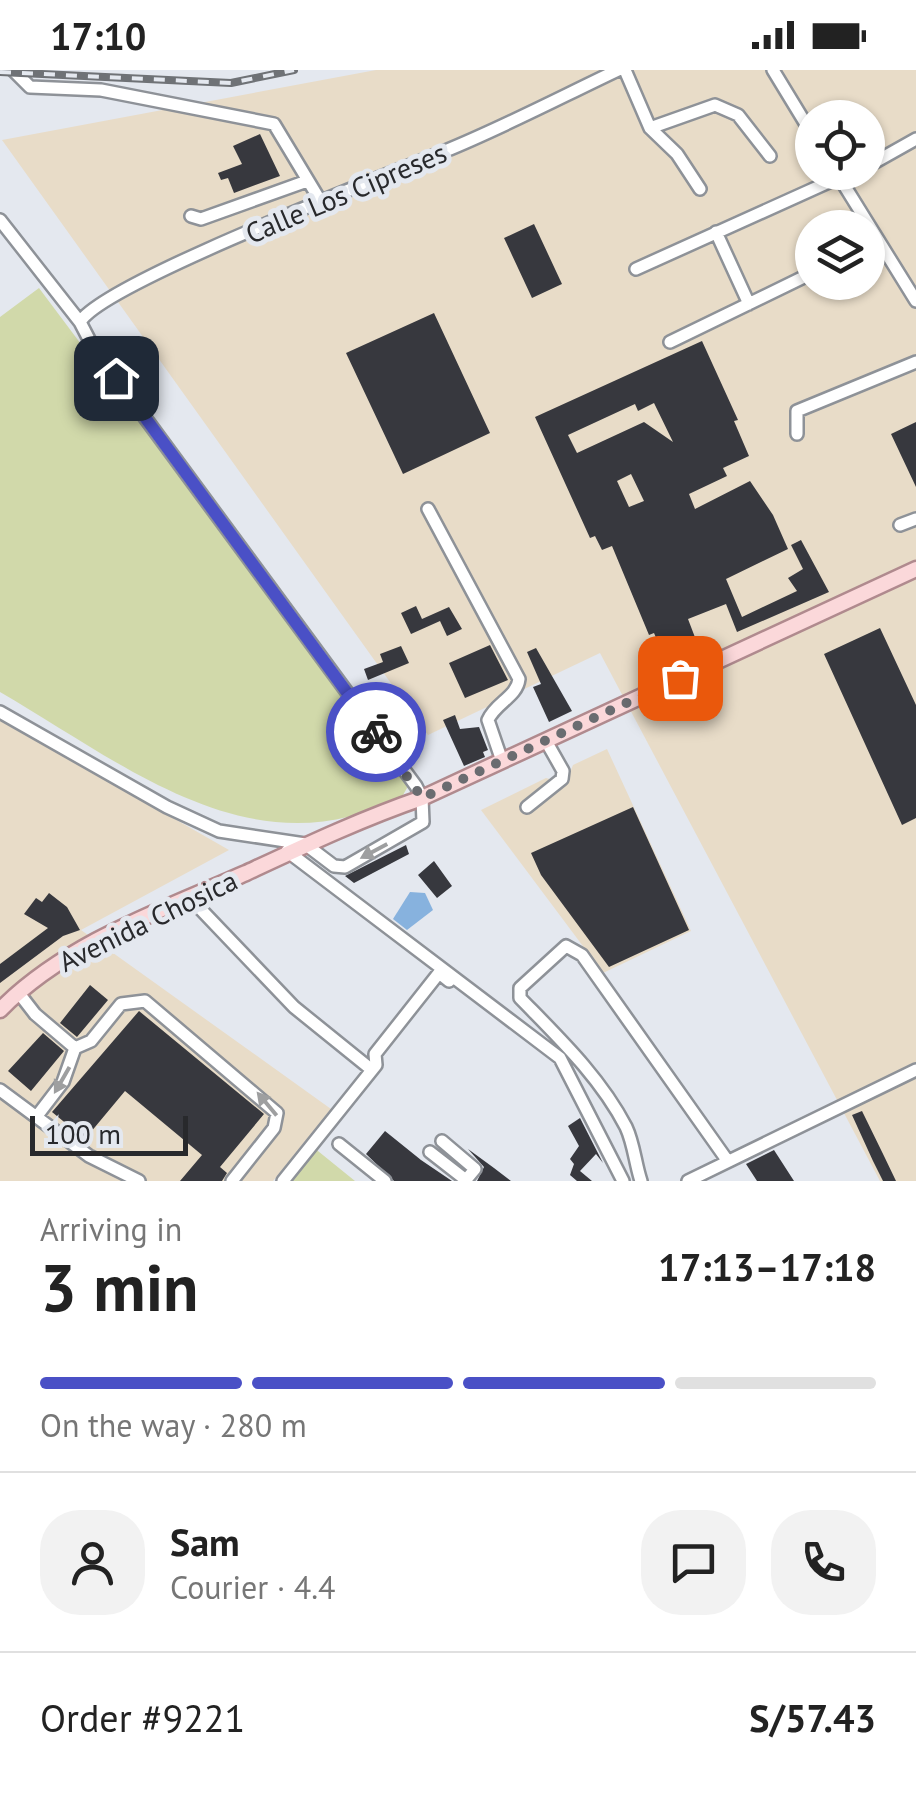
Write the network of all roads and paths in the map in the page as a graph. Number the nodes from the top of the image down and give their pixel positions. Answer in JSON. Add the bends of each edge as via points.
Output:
{"nodes":[{"id":1,"x":14,"y":70,"type":"edge"},
{"id":2,"x":622,"y":70,"type":"edge"},
{"id":3,"x":773,"y":70,"type":"edge"},
{"id":4,"x":795,"y":106,"type":"edge"},
{"id":5,"x":650,"y":128,"type":"junction"},
{"id":6,"x":916,"y":139,"type":"edge"},
{"id":7,"x":770,"y":156,"type":"dead end"},
{"id":8,"x":885,"y":156,"type":"edge"},
{"id":9,"x":307,"y":181,"type":"junction"},
{"id":10,"x":700,"y":189,"type":"dead end"},
{"id":11,"x":807,"y":190,"type":"edge"},
{"id":12,"x":321,"y":202,"type":"junction"},
{"id":13,"x":192,"y":216,"type":"dead end"},
{"id":14,"x":0,"y":220,"type":"edge"},
{"id":15,"x":716,"y":232,"type":"junction"},
{"id":16,"x":885,"y":259,"type":"edge"},
{"id":17,"x":636,"y":270,"type":"dead end"},
{"id":18,"x":795,"y":281,"type":"edge"},
{"id":19,"x":916,"y":301,"type":"edge"},
{"id":20,"x":749,"y":304,"type":"junction"},
{"id":21,"x":80,"y":322,"type":"junction"},
{"id":22,"x":670,"y":342,"type":"dead end"},
{"id":23,"x":916,"y":362,"type":"edge"},
{"id":24,"x":797,"y":434,"type":"dead end"},
{"id":25,"x":428,"y":508,"type":"dead end"},
{"id":26,"x":916,"y":519,"type":"edge"},
{"id":27,"x":900,"y":525,"type":"dead end"},
{"id":28,"x":916,"y":569,"type":"edge"},
{"id":29,"x":0,"y":712,"type":"edge"},
{"id":30,"x":546,"y":741,"type":"junction"},
{"id":31,"x":502,"y":762,"type":"junction"},
{"id":32,"x":422,"y":798,"type":"junction"},
{"id":33,"x":527,"y":807,"type":"dead end"},
{"id":34,"x":304,"y":844,"type":"junction"},
{"id":35,"x":287,"y":852,"type":"junction"},
{"id":36,"x":188,"y":897,"type":"junction"},
{"id":37,"x":454,"y":976,"type":"junction"},
{"id":38,"x":18,"y":992,"type":"junction"},
{"id":39,"x":0,"y":1010,"type":"edge"},
{"id":40,"x":75,"y":1048,"type":"junction"},
{"id":41,"x":372,"y":1070,"type":"junction"},
{"id":42,"x":916,"y":1070,"type":"edge"},
{"id":43,"x":0,"y":1090,"type":"edge"},
{"id":44,"x":37,"y":1116,"type":"junction"},
{"id":45,"x":442,"y":1142,"type":"dead end"},
{"id":46,"x":339,"y":1144,"type":"dead end"},
{"id":47,"x":430,"y":1152,"type":"dead end"},
{"id":48,"x":727,"y":1160,"type":"junction"},
{"id":49,"x":138,"y":1181,"type":"edge"},
{"id":50,"x":232,"y":1181,"type":"edge"},
{"id":51,"x":283,"y":1181,"type":"edge"},
{"id":52,"x":385,"y":1181,"type":"edge"},
{"id":53,"x":465,"y":1181,"type":"edge"},
{"id":54,"x":624,"y":1181,"type":"edge"},
{"id":55,"x":640,"y":1181,"type":"edge"},
{"id":56,"x":688,"y":1181,"type":"edge"}],
"edges":[{"from":1,"to":9,"type":"street","via":[[30,87],[102,90],[274,124]]},
{"from":2,"to":5,"type":"street"},
{"from":2,"to":12,"type":"street","name":"Calle Los Cipreses"},
{"from":3,"to":4,"type":"street"},
{"from":5,"to":7,"type":"street","via":[[715,105],[738,115]]},
{"from":5,"to":10,"type":"street"},
{"from":6,"to":8,"type":"street"},
{"from":9,"to":12,"type":"street"},
{"from":9,"to":13,"type":"street","via":[[201,219]]},
{"from":11,"to":15,"type":"street"},
{"from":12,"to":21,"type":"street","name":"Calle Los Cipreses","via":[[148,278],[87,311]]},
{"from":14,"to":21,"type":"street"},
{"from":15,"to":17,"type":"street"},
{"from":15,"to":20,"type":"street"},
{"from":16,"to":19,"type":"street"},
{"from":18,"to":20,"type":"street"},
{"from":20,"to":22,"type":"street"},
{"from":21,"to":32,"type":"street"},
{"from":23,"to":24,"type":"street","via":[[797,411]]},
{"from":25,"to":31,"type":"street","via":[[519,679],[488,720]]},
{"from":26,"to":27,"type":"street"},
{"from":28,"to":30,"type":"main road","name":"Avenida Chosica"},
{"from":29,"to":34,"type":"street","name":"Avenida Chosica","via":[[219,831]]},
{"from":30,"to":31,"type":"main road","name":"Avenida Chosica"},
{"from":30,"to":33,"type":"street","via":[[562,779]]},
{"from":31,"to":32,"type":"main road","name":"Avenida Chosica"},
{"from":32,"to":34,"type":"main road","name":"Avenida Chosica"},
{"from":32,"to":34,"type":"street","one_way":true,"via":[[423,822],[416,829],[346,866],[334,866]]},
{"from":34,"to":35,"type":"main road","name":"Avenida Chosica"},
{"from":35,"to":36,"type":"main road","name":"Avenida Chosica"},
{"from":35,"to":37,"type":"street"},
{"from":36,"to":38,"type":"main road","name":"Avenida Chosica","via":[[70,955]]},
{"from":36,"to":41,"type":"street","via":[[294,1007]]},
{"from":37,"to":41,"type":"street","via":[[450,982],[439,973],[374,1054]]},
{"from":37,"to":54,"type":"street","via":[[560,1058]]},
{"from":38,"to":39,"type":"main road","name":"Avenida Chosica"},
{"from":38,"to":40,"type":"street"},
{"from":40,"to":44,"type":"street","one_way":true,"via":[[63,1082]]},
{"from":50,"to":40,"type":"street","one_way":true,"via":[[277,1124],[271,1104],[139,999],[121,1004],[91,1040]]},
{"from":41,"to":51,"type":"street"},
{"from":42,"to":48,"type":"street"},
{"from":43,"to":44,"type":"street"},
{"from":44,"to":49,"type":"street","via":[[89,1156]]},
{"from":45,"to":53,"type":"street","via":[[475,1168]]},
{"from":46,"to":52,"type":"street"},
{"from":47,"to":53,"type":"street"},
{"from":48,"to":55,"type":"street","via":[[582,954],[566,946],[520,988],[520,998],[608,1098],[630,1139]]},
{"from":48,"to":56,"type":"street"}]}
